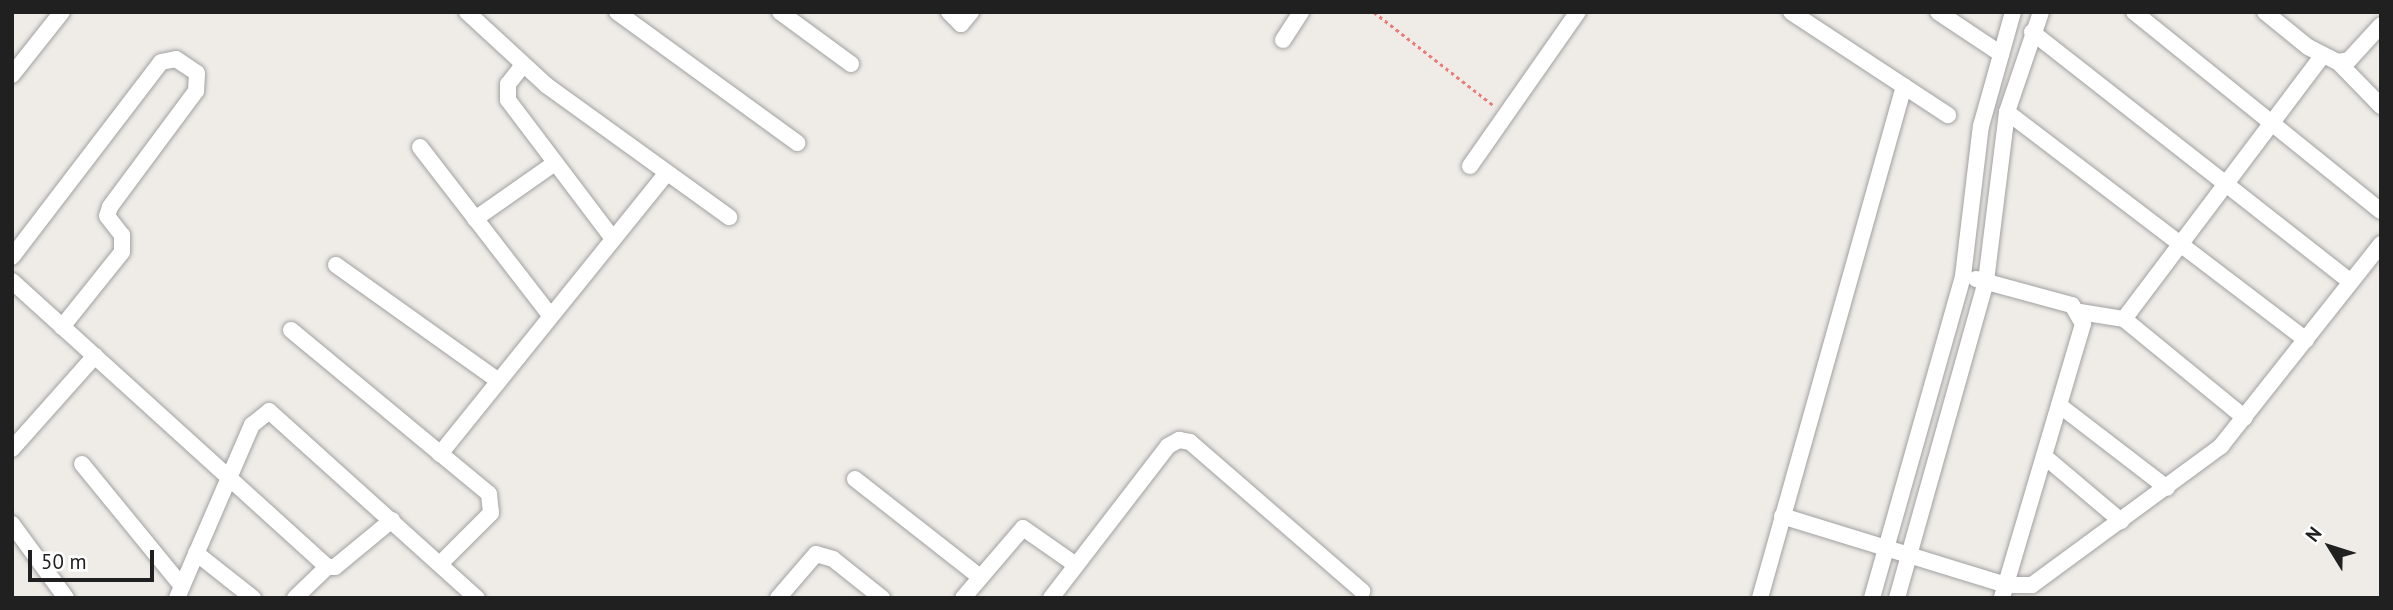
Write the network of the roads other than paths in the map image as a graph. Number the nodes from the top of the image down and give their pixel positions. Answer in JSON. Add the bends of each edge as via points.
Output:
{"nodes":[{"id":1,"x":62,"y":12,"type":"edge"},
{"id":2,"x":467,"y":12,"type":"edge"},
{"id":3,"x":617,"y":12,"type":"edge"},
{"id":4,"x":780,"y":12,"type":"edge"},
{"id":5,"x":949,"y":12,"type":"edge"},
{"id":6,"x":971,"y":12,"type":"edge"},
{"id":7,"x":1301,"y":12,"type":"edge"},
{"id":8,"x":1578,"y":12,"type":"edge"},
{"id":9,"x":1791,"y":12,"type":"edge"},
{"id":10,"x":1938,"y":12,"type":"edge"},
{"id":11,"x":2013,"y":12,"type":"edge"},
{"id":12,"x":2041,"y":12,"type":"edge"},
{"id":13,"x":2134,"y":12,"type":"edge"},
{"id":14,"x":2265,"y":12,"type":"edge"},
{"id":15,"x":2381,"y":25,"type":"edge"},
{"id":16,"x":2032,"y":32,"type":"junction"},
{"id":17,"x":1283,"y":40,"type":"dead end"},
{"id":18,"x":2001,"y":54,"type":"junction"},
{"id":19,"x":2322,"y":56,"type":"junction"},
{"id":20,"x":2338,"y":62,"type":"junction"},
{"id":21,"x":851,"y":64,"type":"dead end"},
{"id":22,"x":523,"y":65,"type":"junction"},
{"id":23,"x":12,"y":75,"type":"edge"},
{"id":24,"x":1904,"y":86,"type":"junction"},
{"id":25,"x":2381,"y":106,"type":"edge"},
{"id":26,"x":2007,"y":112,"type":"junction"},
{"id":27,"x":1948,"y":115,"type":"dead end"},
{"id":28,"x":2271,"y":124,"type":"junction"},
{"id":29,"x":797,"y":142,"type":"dead end"},
{"id":30,"x":420,"y":147,"type":"dead end"},
{"id":31,"x":555,"y":163,"type":"junction"},
{"id":32,"x":1470,"y":166,"type":"dead end"},
{"id":33,"x":666,"y":174,"type":"junction"},
{"id":34,"x":2225,"y":184,"type":"junction"},
{"id":35,"x":2381,"y":211,"type":"edge"},
{"id":36,"x":729,"y":217,"type":"dead end"},
{"id":37,"x":475,"y":219,"type":"junction"},
{"id":38,"x":613,"y":239,"type":"junction"},
{"id":39,"x":2182,"y":243,"type":"junction"},
{"id":40,"x":2381,"y":244,"type":"edge"},
{"id":41,"x":12,"y":257,"type":"edge"},
{"id":42,"x":335,"y":265,"type":"dead end"},
{"id":43,"x":1963,"y":276,"type":"junction"},
{"id":44,"x":1986,"y":281,"type":"junction"},
{"id":45,"x":2351,"y":282,"type":"junction"},
{"id":46,"x":16,"y":292,"type":"edge"},
{"id":47,"x":2080,"y":312,"type":"junction"},
{"id":48,"x":549,"y":314,"type":"junction"},
{"id":49,"x":2124,"y":319,"type":"junction"},
{"id":50,"x":62,"y":327,"type":"junction"},
{"id":51,"x":291,"y":330,"type":"dead end"},
{"id":52,"x":2306,"y":340,"type":"junction"},
{"id":53,"x":95,"y":356,"type":"junction"},
{"id":54,"x":496,"y":379,"type":"junction"},
{"id":55,"x":2059,"y":405,"type":"junction"},
{"id":56,"x":2245,"y":418,"type":"junction"},
{"id":57,"x":12,"y":449,"type":"edge"},
{"id":58,"x":440,"y":454,"type":"junction"},
{"id":59,"x":2044,"y":456,"type":"junction"},
{"id":60,"x":82,"y":464,"type":"dead end"},
{"id":61,"x":855,"y":480,"type":"dead end"},
{"id":62,"x":228,"y":481,"type":"junction"},
{"id":63,"x":2167,"y":488,"type":"junction"},
{"id":64,"x":1782,"y":516,"type":"junction"},
{"id":65,"x":392,"y":520,"type":"junction"},
{"id":66,"x":2121,"y":521,"type":"junction"},
{"id":67,"x":12,"y":524,"type":"edge"},
{"id":68,"x":1886,"y":549,"type":"junction"},
{"id":69,"x":196,"y":553,"type":"junction"},
{"id":70,"x":1909,"y":557,"type":"junction"},
{"id":71,"x":440,"y":564,"type":"junction"},
{"id":72,"x":1076,"y":565,"type":"junction"},
{"id":73,"x":327,"y":568,"type":"junction"},
{"id":74,"x":979,"y":577,"type":"junction"},
{"id":75,"x":1362,"y":591,"type":"dead end"},
{"id":76,"x":180,"y":592,"type":"edge"},
{"id":77,"x":2004,"y":592,"type":"edge"},
{"id":78,"x":66,"y":598,"type":"edge"},
{"id":79,"x":253,"y":598,"type":"edge"},
{"id":80,"x":295,"y":598,"type":"edge"},
{"id":81,"x":477,"y":598,"type":"edge"},
{"id":82,"x":778,"y":598,"type":"edge"},
{"id":83,"x":882,"y":598,"type":"edge"},
{"id":84,"x":963,"y":598,"type":"edge"},
{"id":85,"x":1051,"y":598,"type":"edge"},
{"id":86,"x":1760,"y":598,"type":"edge"},
{"id":87,"x":1872,"y":598,"type":"edge"},
{"id":88,"x":1897,"y":598,"type":"edge"}],
"edges":[{"from":1,"to":23,"type":"street"},
{"from":2,"to":22,"type":"street"},
{"from":3,"to":29,"type":"street"},
{"from":4,"to":21,"type":"street"},
{"from":5,"to":6,"type":"street","via":[[961,24]]},
{"from":7,"to":17,"type":"street"},
{"from":8,"to":32,"type":"street"},
{"from":9,"to":24,"type":"street"},
{"from":10,"to":18,"type":"street"},
{"from":11,"to":18,"type":"street"},
{"from":12,"to":16,"type":"street"},
{"from":13,"to":28,"type":"street"},
{"from":14,"to":19,"type":"street"},
{"from":15,"to":20,"type":"street","via":[[2349,60]]},
{"from":16,"to":26,"type":"street"},
{"from":16,"to":34,"type":"street"},
{"from":18,"to":43,"type":"street","via":[[1981,126]]},
{"from":19,"to":20,"type":"street"},
{"from":19,"to":28,"type":"street"},
{"from":20,"to":25,"type":"street"},
{"from":22,"to":31,"type":"street","via":[[508,84],[508,100]]},
{"from":22,"to":33,"type":"street"},
{"from":24,"to":27,"type":"street"},
{"from":24,"to":64,"type":"street"},
{"from":26,"to":39,"type":"street"},
{"from":26,"to":44,"type":"street"},
{"from":28,"to":34,"type":"street"},
{"from":28,"to":35,"type":"street"},
{"from":30,"to":37,"type":"street"},
{"from":31,"to":37,"type":"street"},
{"from":31,"to":38,"type":"street"},
{"from":33,"to":36,"type":"street"},
{"from":33,"to":38,"type":"street"},
{"from":34,"to":39,"type":"street"},
{"from":34,"to":45,"type":"street"},
{"from":37,"to":48,"type":"street"},
{"from":38,"to":48,"type":"street"},
{"from":39,"to":49,"type":"street"},
{"from":39,"to":52,"type":"street"},
{"from":40,"to":45,"type":"street"},
{"from":41,"to":50,"type":"street","via":[[160,62],[176,59],[197,73],[196,91],[110,207],[107,216],[122,236],[122,252]]},
{"from":42,"to":54,"type":"street"},
{"from":43,"to":44,"type":"street"},
{"from":43,"to":68,"type":"street"},
{"from":44,"to":47,"type":"street","via":[[2060,300]]},
{"from":44,"to":70,"type":"street"},
{"from":45,"to":52,"type":"street"},
{"from":46,"to":50,"type":"street"},
{"from":47,"to":49,"type":"street"},
{"from":47,"to":55,"type":"street","via":[[2082,324]]},
{"from":48,"to":54,"type":"street"},
{"from":49,"to":56,"type":"street"},
{"from":50,"to":53,"type":"street"},
{"from":51,"to":58,"type":"street"},
{"from":52,"to":56,"type":"street"},
{"from":53,"to":57,"type":"street"},
{"from":53,"to":62,"type":"street"},
{"from":54,"to":58,"type":"street"},
{"from":55,"to":59,"type":"street"},
{"from":55,"to":63,"type":"street"},
{"from":56,"to":63,"type":"street","via":[[2209,458]]},
{"from":58,"to":71,"type":"street","via":[[493,503],[491,513]]},
{"from":59,"to":66,"type":"street"},
{"from":59,"to":77,"type":"street"},
{"from":60,"to":76,"type":"street"},
{"from":61,"to":74,"type":"street"},
{"from":62,"to":65,"type":"street","via":[[252,425],[269,411]]},
{"from":62,"to":69,"type":"street"},
{"from":62,"to":73,"type":"street"},
{"from":63,"to":66,"type":"street"},
{"from":64,"to":68,"type":"street"},
{"from":64,"to":86,"type":"street"},
{"from":65,"to":71,"type":"street"},
{"from":65,"to":73,"type":"street","via":[[335,567]]},
{"from":66,"to":77,"type":"street","via":[[2032,585]]},
{"from":67,"to":78,"type":"street"},
{"from":68,"to":70,"type":"street"},
{"from":68,"to":87,"type":"street"},
{"from":69,"to":76,"type":"street"},
{"from":69,"to":79,"type":"street"},
{"from":70,"to":77,"type":"street"},
{"from":70,"to":88,"type":"street"},
{"from":71,"to":81,"type":"street"},
{"from":72,"to":74,"type":"street","via":[[1023,528]]},
{"from":72,"to":75,"type":"street","via":[[1168,446],[1179,440],[1190,442]]},
{"from":72,"to":85,"type":"street"},
{"from":73,"to":80,"type":"street"},
{"from":74,"to":84,"type":"street"},
{"from":82,"to":83,"type":"street","via":[[816,554],[833,559]]}]}
